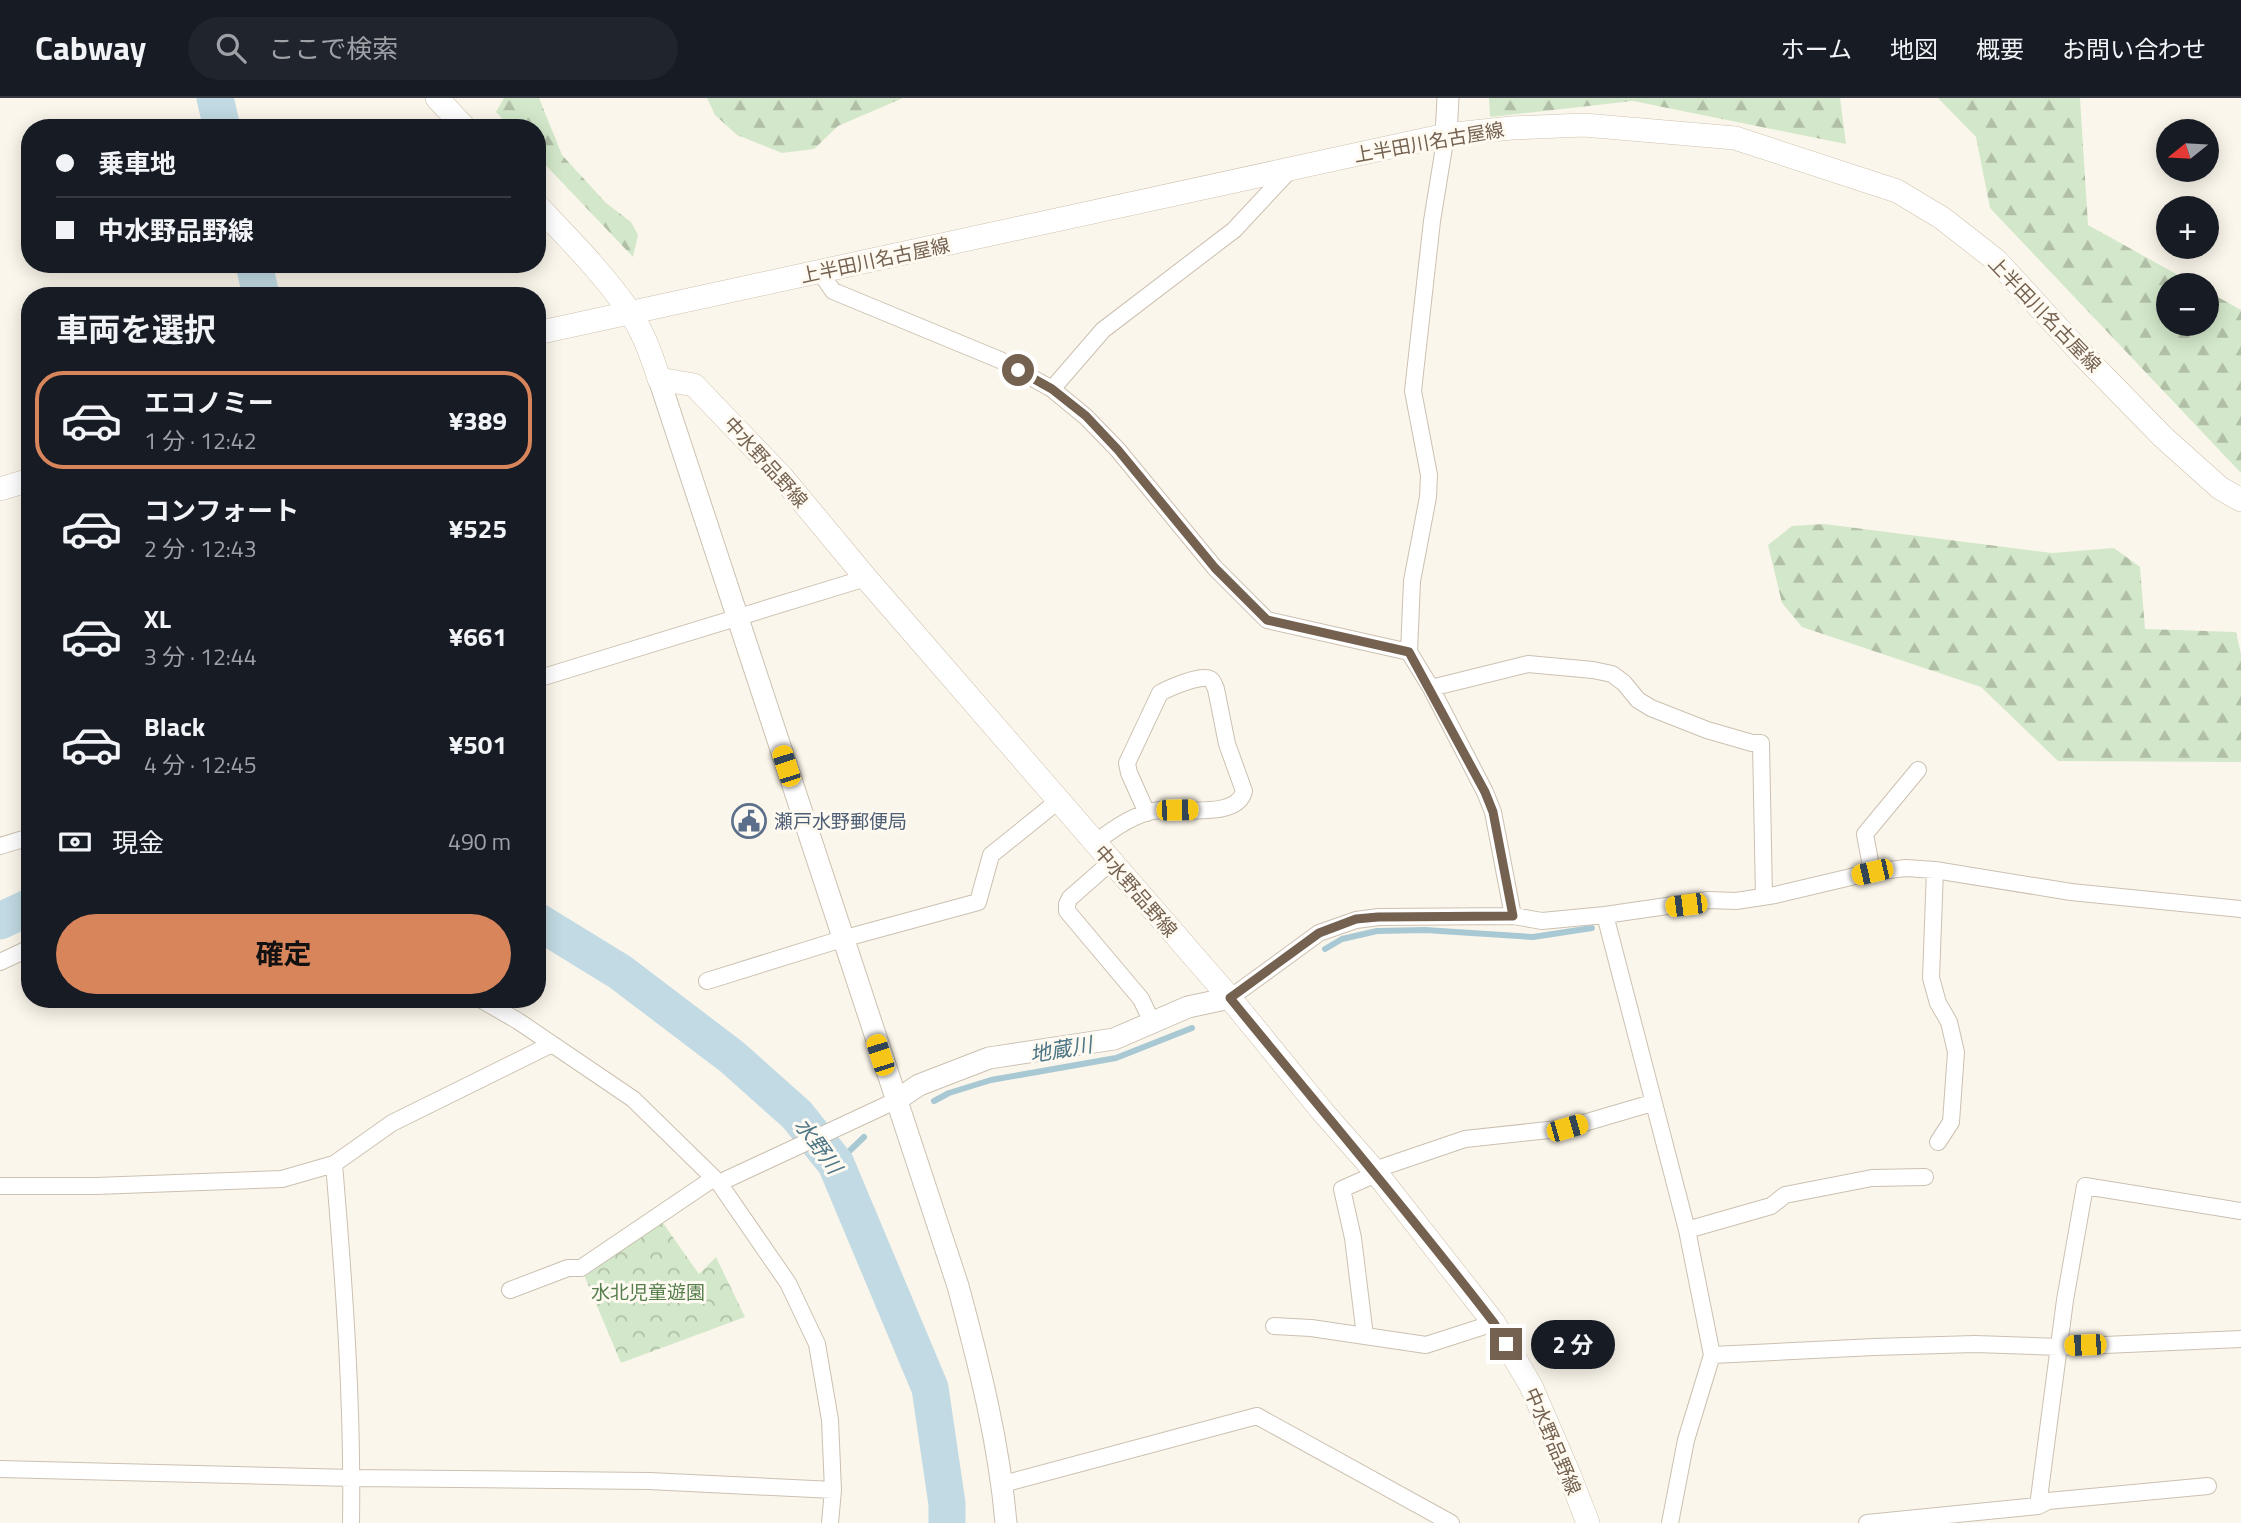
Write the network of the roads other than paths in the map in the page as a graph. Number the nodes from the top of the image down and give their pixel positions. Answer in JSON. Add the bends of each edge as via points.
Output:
{"nodes":[{"id":1,"x":437,"y":98,"type":"edge"},
{"id":2,"x":1448,"y":98,"type":"edge"},
{"id":3,"x":457,"y":119,"type":"edge"},
{"id":4,"x":1446,"y":135,"type":"junction"},
{"id":5,"x":1289,"y":170,"type":"junction"},
{"id":6,"x":546,"y":214,"type":"edge"},
{"id":7,"x":820,"y":272,"type":"junction"},
{"id":8,"x":629,"y":311,"type":"junction"},
{"id":9,"x":546,"y":331,"type":"edge"},
{"id":10,"x":659,"y":379,"type":"junction"},
{"id":11,"x":1052,"y":389,"type":"junction"},
{"id":12,"x":21,"y":483,"type":"edge"},
{"id":13,"x":0,"y":489,"type":"edge"},
{"id":14,"x":2241,"y":500,"type":"edge"},
{"id":15,"x":866,"y":578,"type":"junction"},
{"id":16,"x":737,"y":617,"type":"junction"},
{"id":17,"x":1409,"y":652,"type":"junction"},
{"id":18,"x":546,"y":676,"type":"edge"},
{"id":19,"x":1431,"y":688,"type":"junction"},
{"id":20,"x":1918,"y":770,"type":"dead end"},
{"id":21,"x":1058,"y":801,"type":"junction"},
{"id":22,"x":1147,"y":813,"type":"junction"},
{"id":23,"x":21,"y":840,"type":"edge"},
{"id":24,"x":1094,"y":843,"type":"junction"},
{"id":25,"x":0,"y":846,"type":"edge"},
{"id":26,"x":1111,"y":862,"type":"junction"},
{"id":27,"x":1935,"y":870,"type":"junction"},
{"id":28,"x":1872,"y":872,"type":"junction"},
{"id":29,"x":1764,"y":897,"type":"junction"},
{"id":30,"x":2241,"y":909,"type":"edge"},
{"id":31,"x":1605,"y":915,"type":"junction"},
{"id":32,"x":1513,"y":916,"type":"junction"},
{"id":33,"x":842,"y":939,"type":"junction"},
{"id":34,"x":21,"y":952,"type":"edge"},
{"id":35,"x":0,"y":962,"type":"edge"},
{"id":36,"x":707,"y":981,"type":"dead end"},
{"id":37,"x":1230,"y":998,"type":"junction"},
{"id":38,"x":494,"y":1008,"type":"edge"},
{"id":39,"x":1152,"y":1022,"type":"junction"},
{"id":40,"x":552,"y":1044,"type":"junction"},
{"id":41,"x":895,"y":1101,"type":"junction"},
{"id":42,"x":1652,"y":1103,"type":"junction"},
{"id":43,"x":1938,"y":1142,"type":"dead end"},
{"id":44,"x":334,"y":1164,"type":"junction"},
{"id":45,"x":1374,"y":1170,"type":"junction"},
{"id":46,"x":1925,"y":1177,"type":"dead end"},
{"id":47,"x":716,"y":1180,"type":"junction"},
{"id":48,"x":0,"y":1186,"type":"edge"},
{"id":49,"x":2241,"y":1211,"type":"edge"},
{"id":50,"x":1686,"y":1230,"type":"junction"},
{"id":51,"x":510,"y":1290,"type":"dead end"},
{"id":52,"x":1494,"y":1323,"type":"junction"},
{"id":53,"x":1273,"y":1326,"type":"dead end"},
{"id":54,"x":1365,"y":1336,"type":"junction"},
{"id":55,"x":2241,"y":1339,"type":"edge"},
{"id":56,"x":2059,"y":1346,"type":"junction"},
{"id":57,"x":1712,"y":1355,"type":"junction"},
{"id":58,"x":0,"y":1469,"type":"edge"},
{"id":59,"x":352,"y":1478,"type":"junction"},
{"id":60,"x":1003,"y":1484,"type":"junction"},
{"id":61,"x":2208,"y":1486,"type":"dead end"},
{"id":62,"x":833,"y":1490,"type":"junction"},
{"id":63,"x":2038,"y":1506,"type":"junction"},
{"id":64,"x":351,"y":1523,"type":"edge"},
{"id":65,"x":830,"y":1523,"type":"edge"},
{"id":66,"x":1006,"y":1523,"type":"edge"},
{"id":67,"x":1451,"y":1523,"type":"edge"},
{"id":68,"x":1587,"y":1523,"type":"edge"},
{"id":69,"x":1670,"y":1523,"type":"edge"},
{"id":70,"x":1867,"y":1523,"type":"edge"}],
"edges":[{"from":1,"to":3,"type":"main road"},
{"from":2,"to":4,"type":"street"},
{"from":4,"to":5,"type":"main road","name":"上半田川名古屋線"},
{"from":4,"to":14,"type":"main road","name":"上半田川名古屋線","via":[[1584,125],[1735,138],[1897,191],[1942,218],[1997,261],[2163,437],[2220,488]]},
{"from":4,"to":17,"type":"street","via":[[1413,391],[1429,475],[1412,582]]},
{"from":5,"to":7,"type":"main road","name":"上半田川名古屋線"},
{"from":5,"to":11,"type":"street","via":[[1234,230],[1103,330]]},
{"from":6,"to":8,"type":"main road"},
{"from":7,"to":8,"type":"main road","name":"上半田川名古屋線"},
{"from":7,"to":11,"type":"street","via":[[833,291],[1000,360]]},
{"from":8,"to":9,"type":"main road","name":"上半田川名古屋線"},
{"from":8,"to":10,"type":"main road","via":[[650,349]]},
{"from":10,"to":15,"type":"main road","name":"中水野品野線","via":[[694,385],[782,477]]},
{"from":10,"to":16,"type":"street"},
{"from":11,"to":17,"type":"street","via":[[1118,450],[1215,568],[1267,620]]},
{"from":12,"to":13,"type":"main road"},
{"from":15,"to":16,"type":"street"},
{"from":15,"to":21,"type":"main road","name":"中水野品野線"},
{"from":16,"to":18,"type":"street"},
{"from":16,"to":33,"type":"street"},
{"from":17,"to":19,"type":"street"},
{"from":19,"to":29,"type":"street","via":[[1528,664],[1593,670],[1612,674],[1651,708],[1707,730],[1760,743]]},
{"from":19,"to":32,"type":"street","via":[[1493,812]]},
{"from":20,"to":28,"type":"street","via":[[1865,834]]},
{"from":21,"to":24,"type":"main road","name":"中水野品野線"},
{"from":21,"to":33,"type":"street","via":[[991,855],[978,902]]},
{"from":22,"to":22,"type":"street","via":[[1222,809],[1242,798],[1244,791],[1227,744],[1216,689],[1208,678],[1160,693],[1128,757],[1129,774]]},
{"from":22,"to":24,"type":"street"},
{"from":23,"to":25,"type":"street"},
{"from":24,"to":26,"type":"main road","name":"中水野品野線"},
{"from":26,"to":37,"type":"main road","name":"中水野品野線"},
{"from":26,"to":39,"type":"street","via":[[1070,898],[1067,911],[1141,999]]},
{"from":27,"to":28,"type":"street"},
{"from":27,"to":30,"type":"street","via":[[2071,892]]},
{"from":27,"to":43,"type":"street","via":[[1931,978],[1956,1052],[1951,1122]]},
{"from":28,"to":29,"type":"street"},
{"from":29,"to":31,"type":"street"},
{"from":31,"to":32,"type":"street","via":[[1542,921]]},
{"from":31,"to":42,"type":"street"},
{"from":32,"to":37,"type":"street","via":[[1356,919],[1319,933]]},
{"from":33,"to":36,"type":"street"},
{"from":33,"to":41,"type":"street"},
{"from":34,"to":35,"type":"street"},
{"from":37,"to":39,"type":"street","via":[[1188,1007]]},
{"from":37,"to":45,"type":"main road","name":"中水野品野線"},
{"from":38,"to":40,"type":"street"},
{"from":39,"to":41,"type":"street","via":[[1114,1039],[989,1058],[919,1085]]},
{"from":40,"to":44,"type":"street","via":[[392,1123]]},
{"from":40,"to":47,"type":"street","via":[[633,1099]]},
{"from":41,"to":47,"type":"street","via":[[738,1175]]},
{"from":41,"to":60,"type":"street","via":[[958,1286],[985,1388]]},
{"from":42,"to":45,"type":"street","via":[[1567,1128],[1465,1139]]},
{"from":42,"to":50,"type":"street"},
{"from":44,"to":48,"type":"street","via":[[282,1179]]},
{"from":44,"to":59,"type":"street"},
{"from":45,"to":52,"type":"main road","name":"中水野品野線"},
{"from":45,"to":54,"type":"street","via":[[1342,1189]]},
{"from":46,"to":50,"type":"street","via":[[1872,1178],[1785,1195],[1771,1206]]},
{"from":47,"to":51,"type":"street","via":[[581,1268],[568,1268]]},
{"from":47,"to":62,"type":"street","via":[[788,1283],[817,1343],[830,1420]]},
{"from":49,"to":56,"type":"street","via":[[2085,1186]]},
{"from":50,"to":57,"type":"street"},
{"from":52,"to":54,"type":"street","via":[[1426,1345]]},
{"from":52,"to":68,"type":"main road","name":"中水野品野線","via":[[1531,1386]]},
{"from":53,"to":54,"type":"street"},
{"from":55,"to":56,"type":"street"},
{"from":56,"to":57,"type":"street","via":[[1975,1344]]},
{"from":56,"to":63,"type":"street"},
{"from":57,"to":69,"type":"street","via":[[1686,1440]]},
{"from":58,"to":59,"type":"street"},
{"from":59,"to":62,"type":"street","via":[[649,1480]]},
{"from":59,"to":64,"type":"street"},
{"from":60,"to":66,"type":"street"},
{"from":60,"to":67,"type":"street","via":[[1257,1416]]},
{"from":61,"to":63,"type":"street","via":[[2048,1501]]},
{"from":62,"to":65,"type":"street"},
{"from":63,"to":70,"type":"street"}]}
